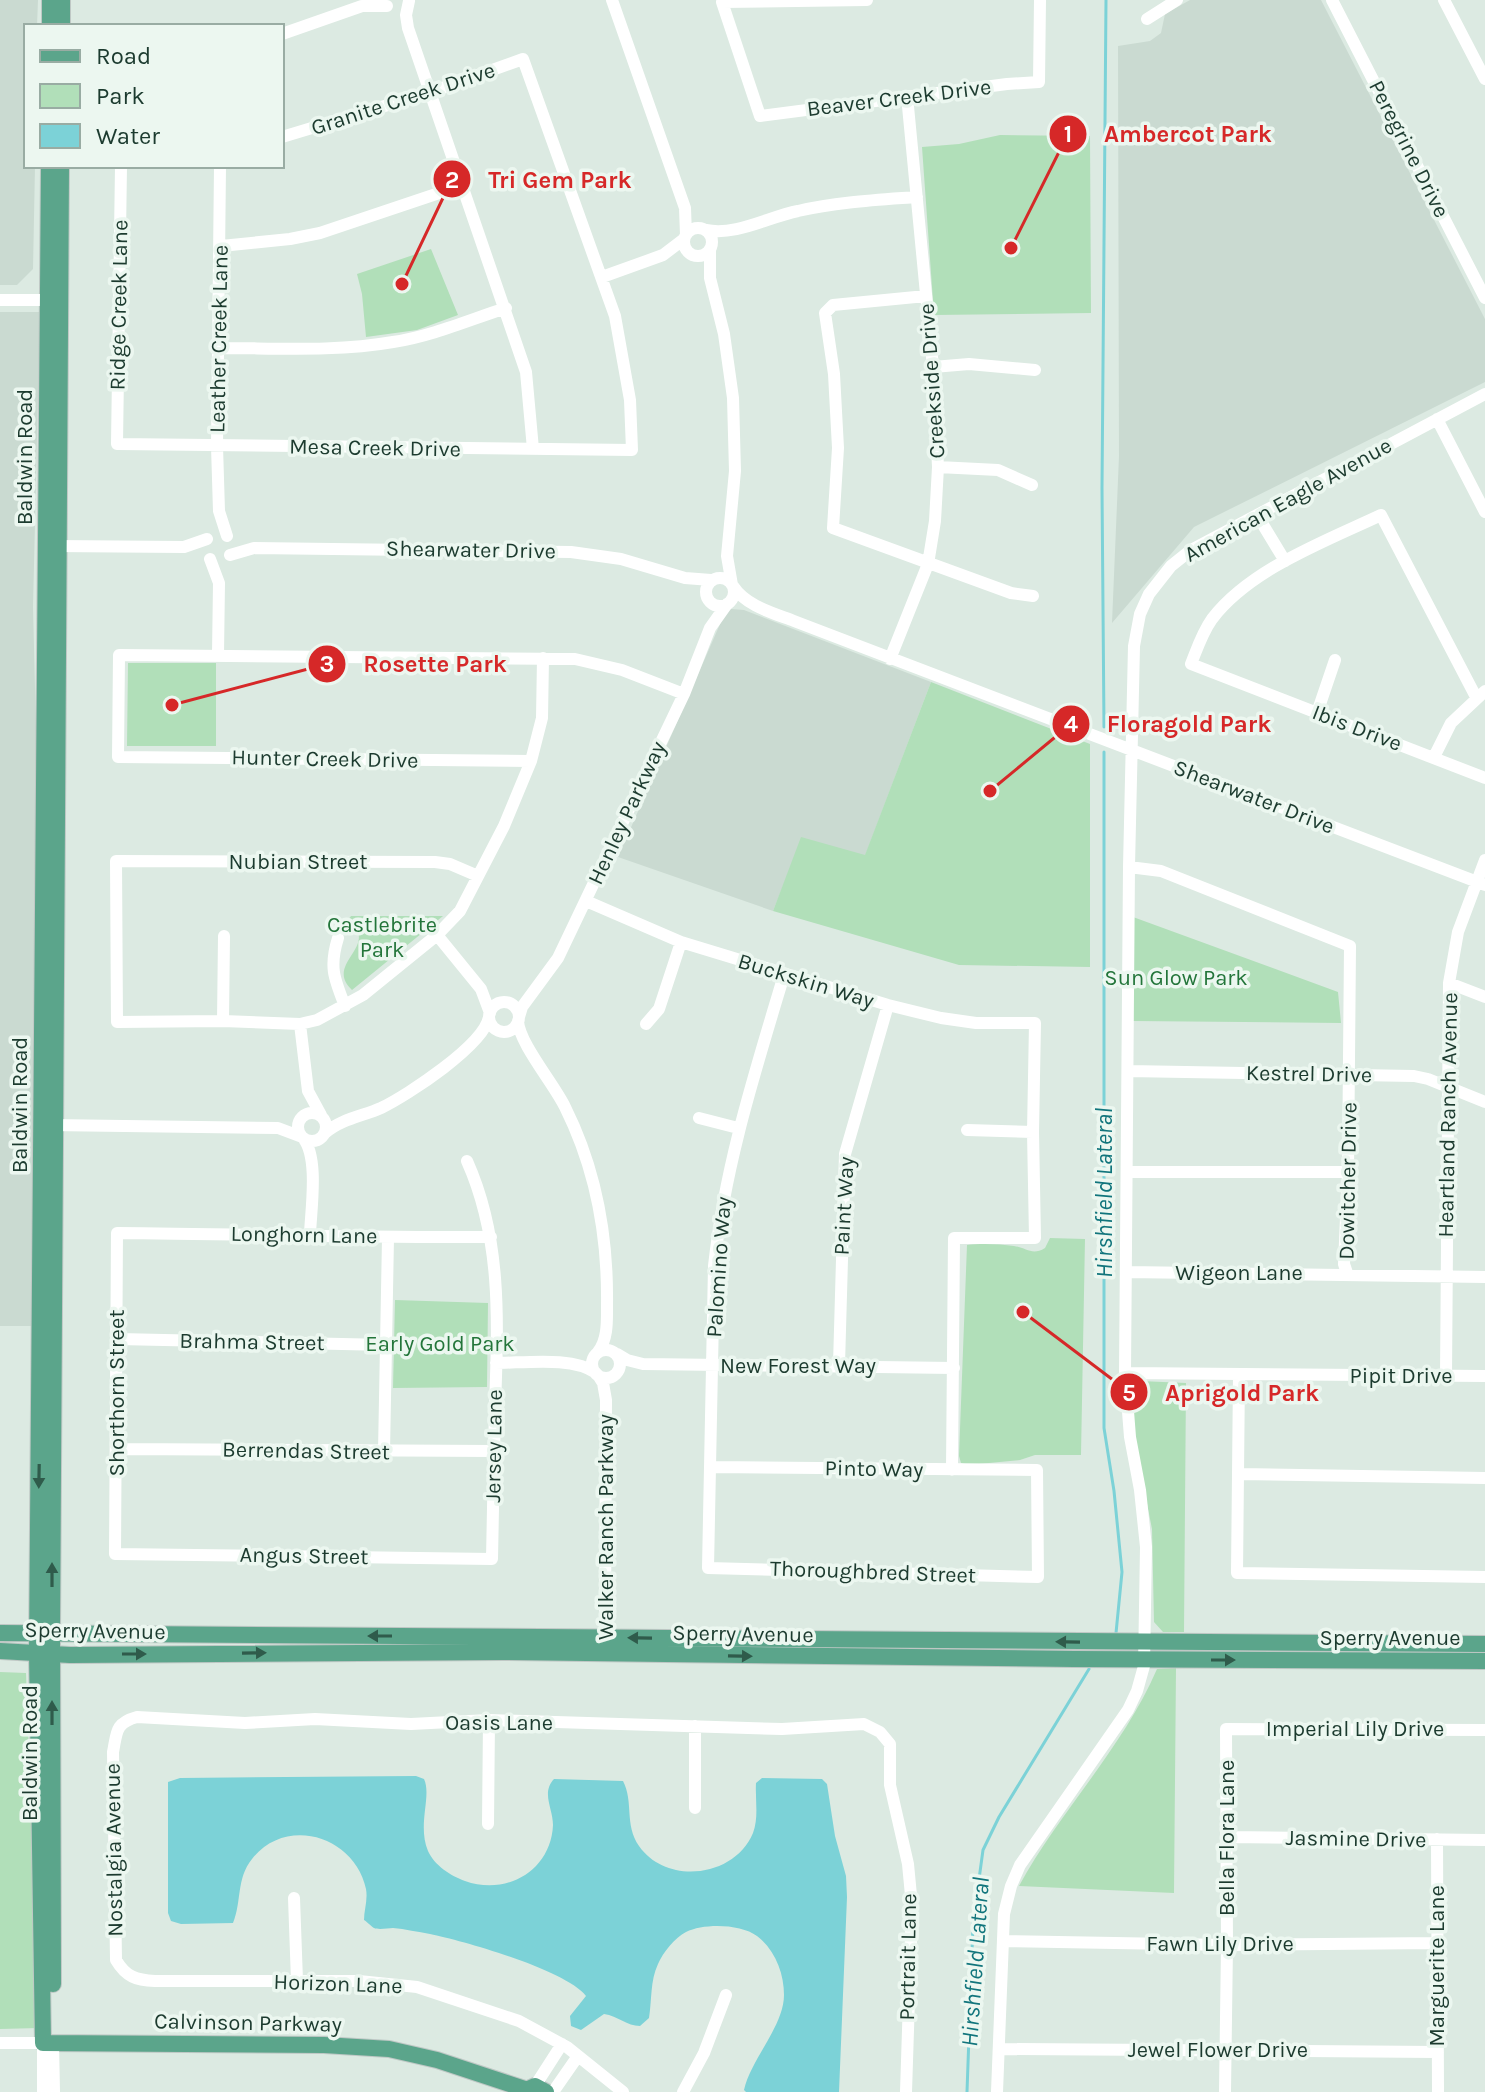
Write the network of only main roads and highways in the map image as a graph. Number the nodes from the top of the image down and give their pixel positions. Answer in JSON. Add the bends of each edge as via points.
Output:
{"nodes":[{"id":1,"x":50,"y":0,"type":"edge"},
{"id":2,"x":62,"y":0,"type":"edge"},
{"id":3,"x":50,"y":24,"type":"edge"},
{"id":4,"x":62,"y":24,"type":"edge"},
{"id":5,"x":49,"y":168,"type":"edge"},
{"id":6,"x":61,"y":168,"type":"edge"},
{"id":7,"x":54,"y":300,"type":"junction"},
{"id":8,"x":49,"y":1125,"type":"junction"},
{"id":9,"x":42,"y":1210,"type":"junction"},
{"id":10,"x":54,"y":1276,"type":"junction"},
{"id":11,"x":0,"y":1633,"type":"edge"},
{"id":12,"x":44,"y":1633,"type":"junction"},
{"id":13,"x":1485,"y":1644,"type":"edge"},
{"id":14,"x":605,"y":1646,"type":"junction"},
{"id":15,"x":0,"y":1651,"type":"edge"},
{"id":16,"x":1145,"y":1651,"type":"junction"},
{"id":17,"x":44,"y":1653,"type":"junction"},
{"id":18,"x":1485,"y":1661,"type":"edge"},
{"id":19,"x":48,"y":2043,"type":"joint"},
{"id":20,"x":527,"y":2090,"type":"edge"}],
"edges":[{"from":1,"to":3,"type":"main road"},
{"from":2,"to":4,"type":"main road"},
{"from":5,"to":7,"type":"main road","name":"Baldwin Road"},
{"from":6,"to":7,"type":"main road","name":"Baldwin Road"},
{"from":7,"to":8,"type":"main road","name":"Baldwin Road"},
{"from":8,"to":9,"type":"main road","name":"Baldwin Road"},
{"from":8,"to":10,"type":"main road","name":"Baldwin Road"},
{"from":9,"to":10,"type":"main road","via":[[48,1213]]},
{"from":9,"to":12,"type":"main road","name":"Baldwin Road","one_way":true},
{"from":12,"to":10,"type":"main road","name":"Baldwin Road","one_way":true},
{"from":11,"to":12,"type":"main road","name":"Sperry Avenue"},
{"from":14,"to":12,"type":"main road","name":"Sperry Avenue","one_way":true},
{"from":12,"to":17,"type":"main road","name":"Baldwin Road"},
{"from":13,"to":16,"type":"main road","name":"Sperry Avenue"},
{"from":14,"to":16,"type":"main road","name":"Sperry Avenue"},
{"from":17,"to":14,"type":"main road","name":"Sperry Avenue","one_way":true,"via":[[502,1652]]},
{"from":15,"to":17,"type":"main road","name":"Sperry Avenue"},
{"from":16,"to":18,"type":"main road","name":"Sperry Avenue","one_way":true},
{"from":17,"to":19,"type":"main road","name":"Baldwin Road"},
{"from":19,"to":20,"type":"main road","name":"Calvinson Parkway","via":[[389,2049]]}]}
